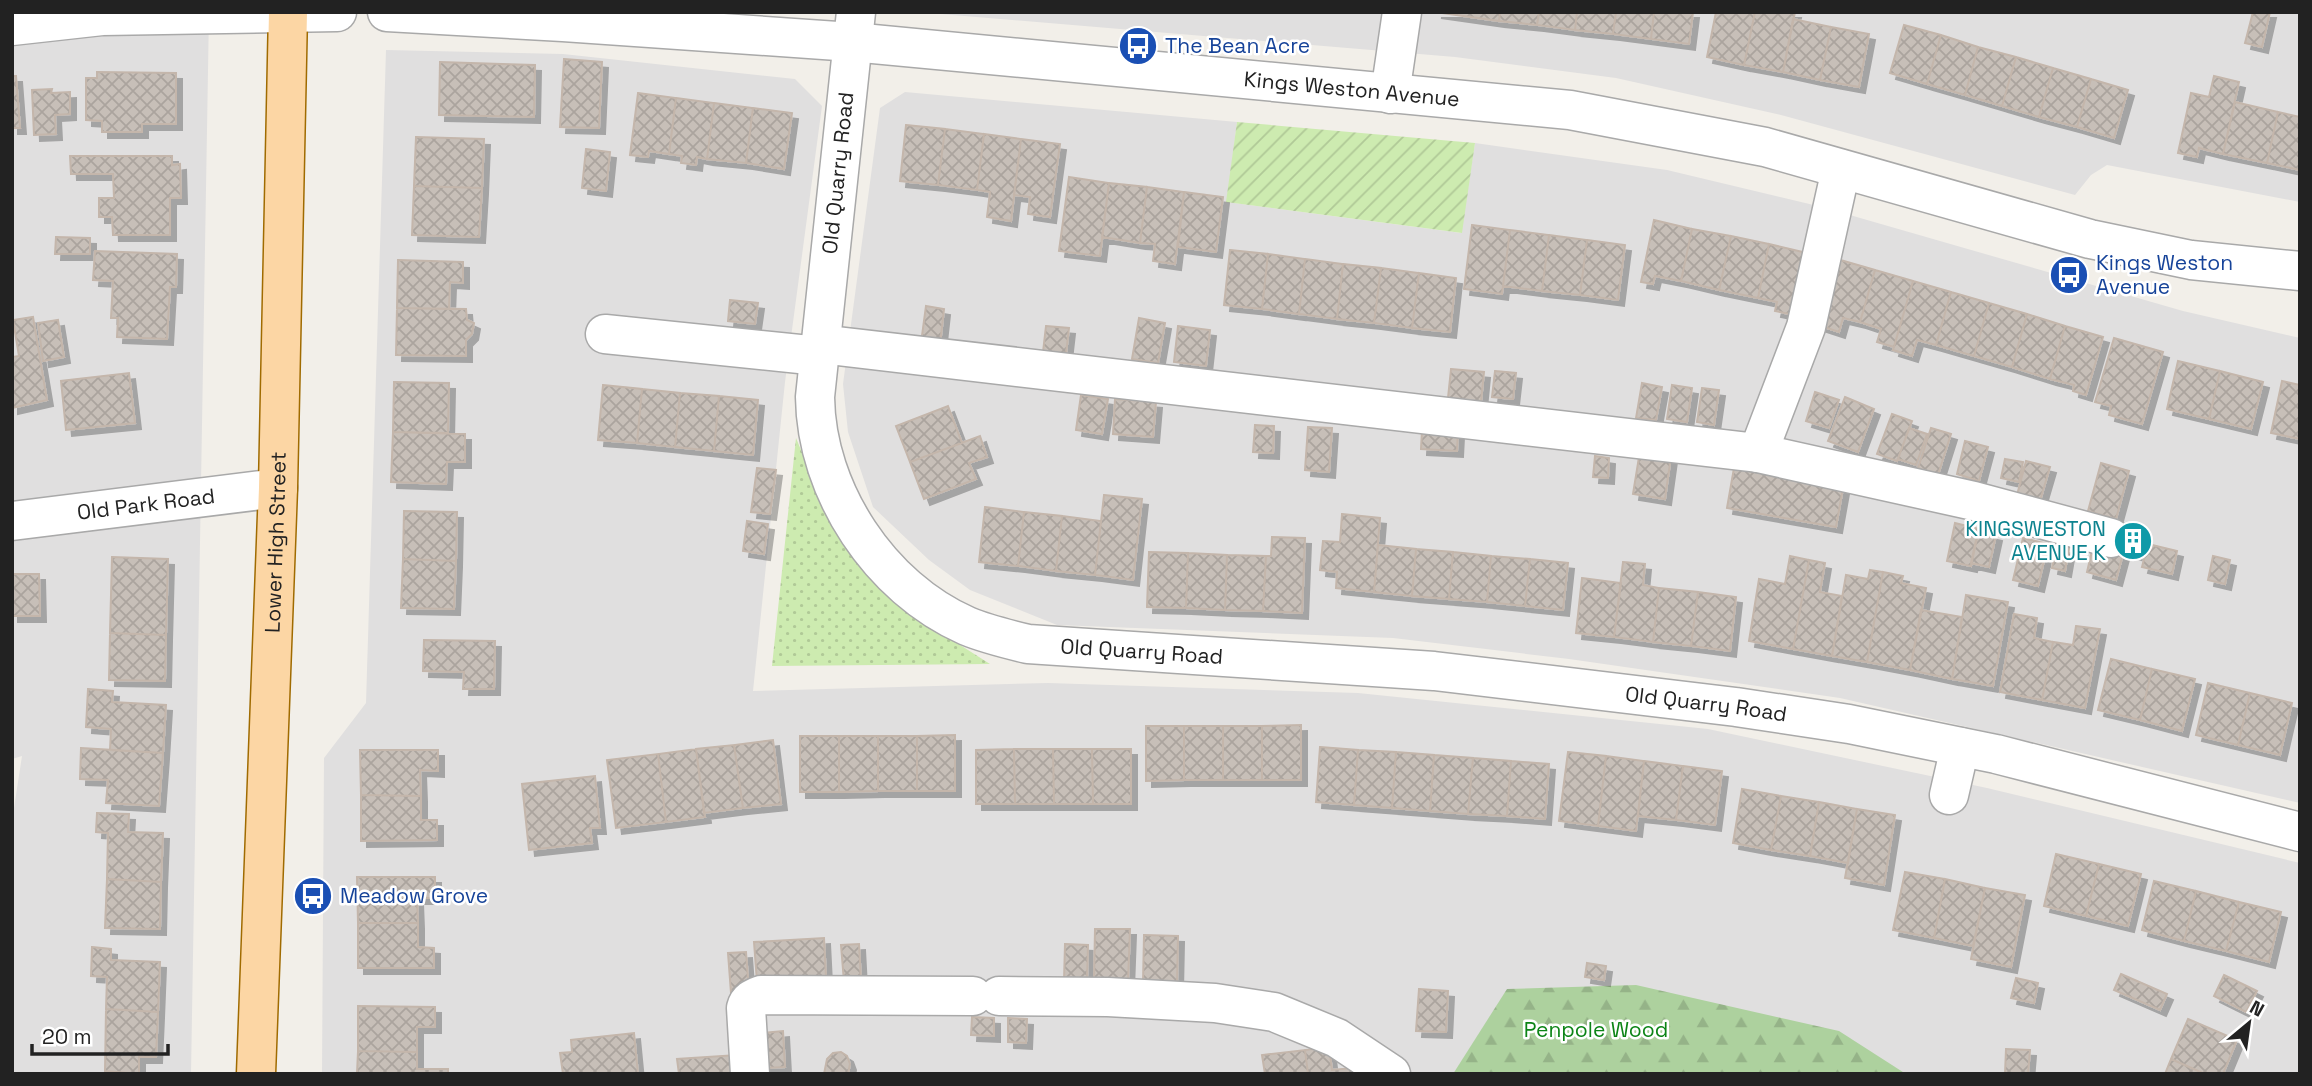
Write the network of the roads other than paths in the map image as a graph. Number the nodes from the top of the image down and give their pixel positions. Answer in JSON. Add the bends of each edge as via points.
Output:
{"nodes":[{"id":1,"x":288,"y":12,"type":"edge"},
{"id":2,"x":337,"y":12,"type":"edge"},
{"id":3,"x":387,"y":12,"type":"edge"},
{"id":4,"x":1402,"y":12,"type":"edge"},
{"id":5,"x":12,"y":26,"type":"edge"},
{"id":6,"x":854,"y":27,"type":"edge"},
{"id":7,"x":1390,"y":94,"type":"junction"},
{"id":8,"x":1841,"y":169,"type":"junction"},
{"id":9,"x":2300,"y":271,"type":"edge"},
{"id":10,"x":605,"y":334,"type":"dead end"},
{"id":11,"x":820,"y":350,"type":"junction"},
{"id":12,"x":1758,"y":453,"type":"junction"},
{"id":13,"x":278,"y":488,"type":"junction"},
{"id":14,"x":12,"y":521,"type":"edge"},
{"id":15,"x":2111,"y":538,"type":"dead end"},
{"id":16,"x":1960,"y":747,"type":"junction"},
{"id":17,"x":1949,"y":795,"type":"dead end"},
{"id":18,"x":2300,"y":832,"type":"edge"},
{"id":19,"x":256,"y":1074,"type":"edge"},
{"id":20,"x":750,"y":1074,"type":"edge"},
{"id":21,"x":1391,"y":1074,"type":"edge"}],
"edges":[{"from":1,"to":2,"type":"street"},
{"from":1,"to":5,"type":"street","via":[[103,16]]},
{"from":1,"to":13,"type":"main road","name":"Lower High Street"},
{"from":3,"to":6,"type":"street","name":"Kings Weston Avenue","via":[[563,22]]},
{"from":4,"to":7,"type":"street"},
{"from":6,"to":7,"type":"street","name":"Kings Weston Avenue"},
{"from":6,"to":11,"type":"street","name":"Old Quarry Road"},
{"from":7,"to":8,"type":"street","name":"Kings Weston Avenue","via":[[1570,110],[1765,147]]},
{"from":8,"to":9,"type":"street","name":"Kings Weston Avenue","via":[[2090,239],[2190,260]]},
{"from":8,"to":12,"type":"street","via":[[1806,327]]},
{"from":10,"to":11,"type":"street"},
{"from":11,"to":12,"type":"street"},
{"from":11,"to":16,"type":"street","name":"Old Quarry Road","via":[[815,421],[849,517],[885,566],[914,594],[965,625],[996,636],[1028,644],[1434,671],[1618,691],[1849,724]]},
{"from":12,"to":15,"type":"street","via":[[1973,501]]},
{"from":13,"to":14,"type":"street","name":"Old Park Road"},
{"from":13,"to":19,"type":"main road","name":"Lower High Street"},
{"from":16,"to":17,"type":"street"},
{"from":16,"to":18,"type":"street","name":"Old Quarry Road"},
{"from":20,"to":21,"type":"street","via":[[746,1008],[761,995],[1108,997],[1215,1003],[1274,1012],[1337,1038]]}]}
